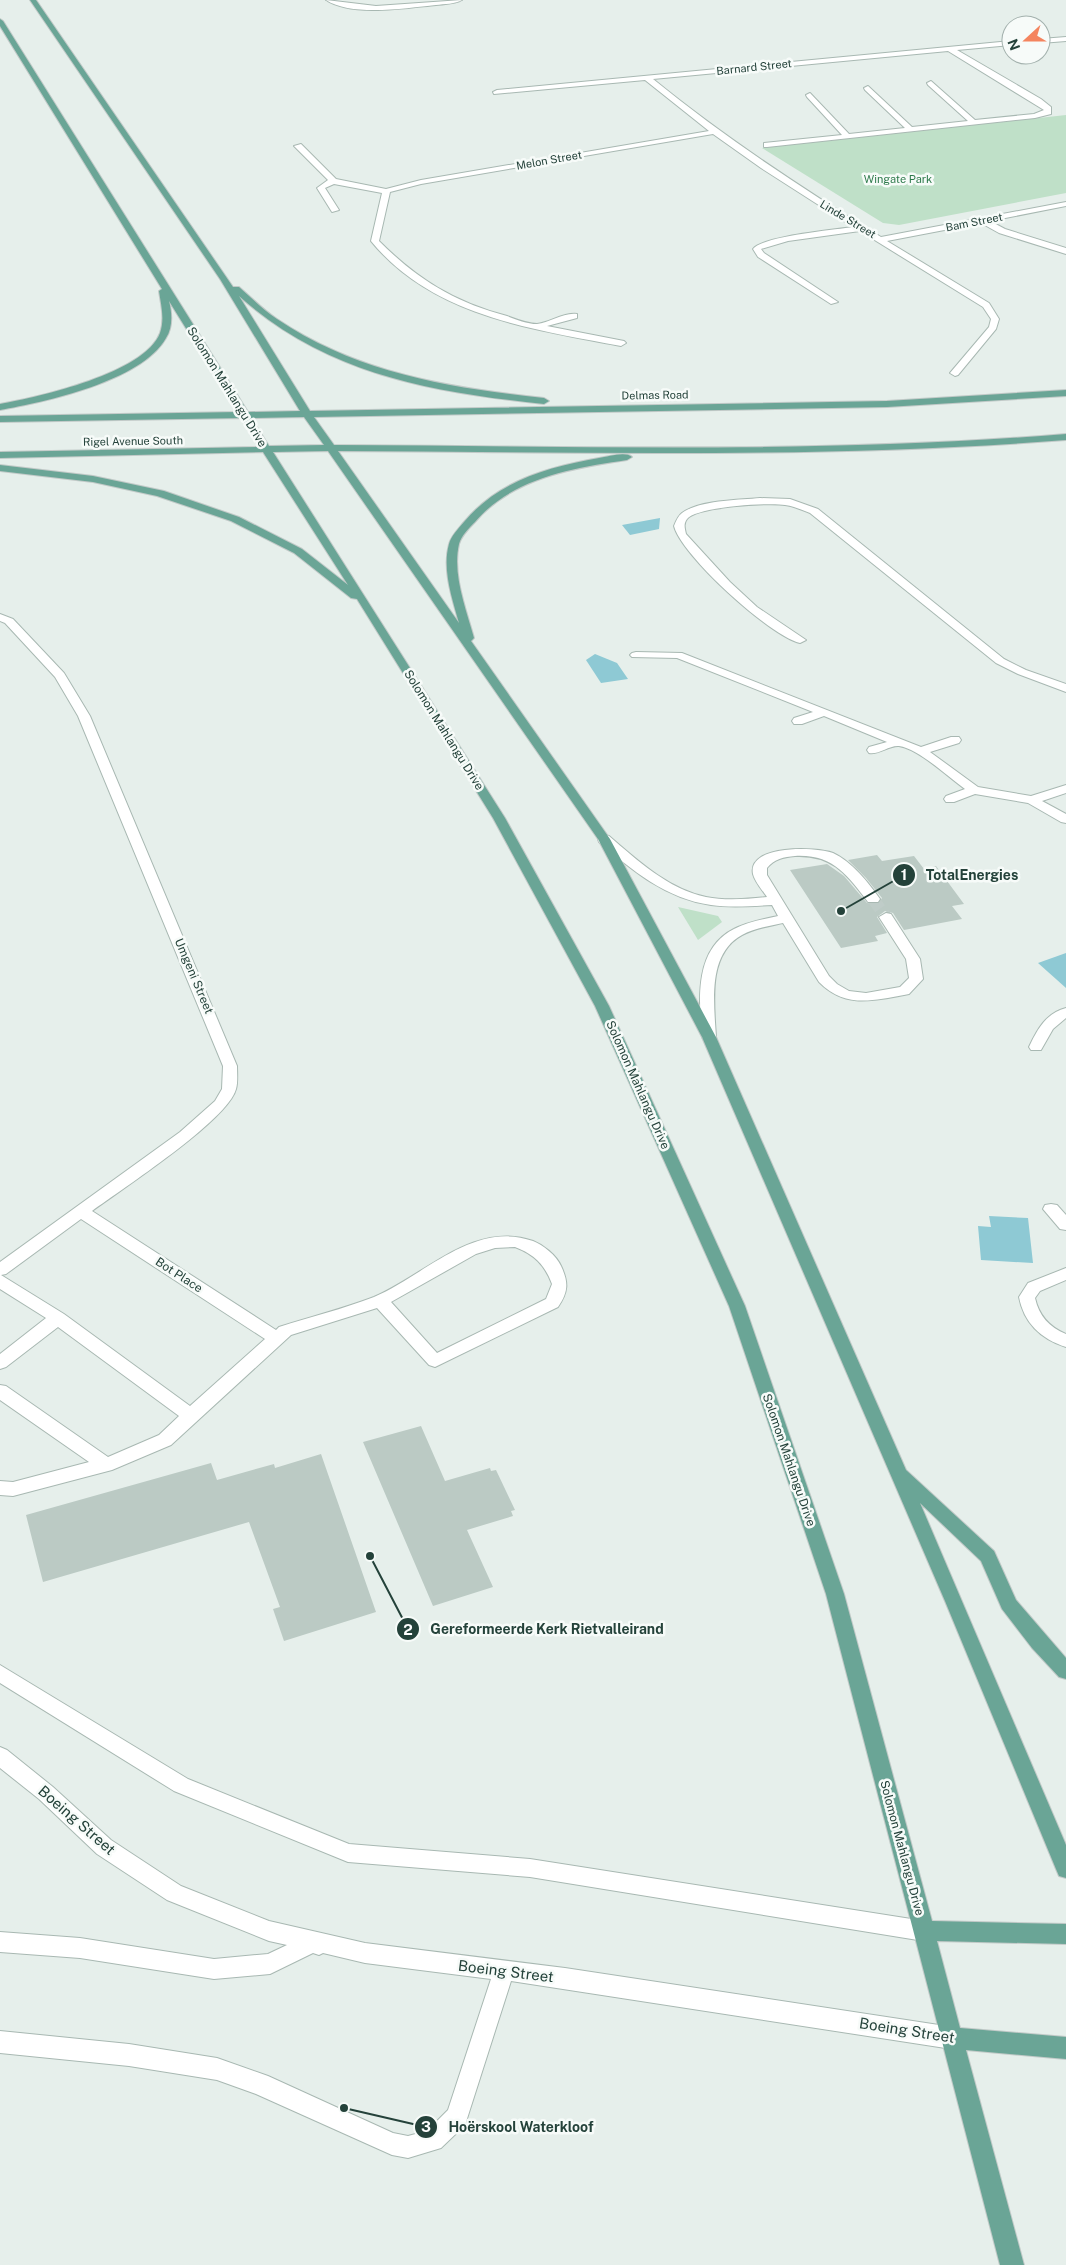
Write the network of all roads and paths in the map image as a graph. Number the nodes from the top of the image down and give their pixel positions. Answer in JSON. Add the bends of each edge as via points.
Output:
{"nodes":[{"id":1,"x":33,"y":0,"type":"edge"},
{"id":2,"x":329,"y":0,"type":"edge"},
{"id":3,"x":459,"y":0,"type":"edge"},
{"id":4,"x":0,"y":21,"type":"edge"},
{"id":5,"x":1066,"y":39,"type":"edge"},
{"id":6,"x":1051,"y":40,"type":"edge"},
{"id":7,"x":1001,"y":44,"type":"edge"},
{"id":8,"x":948,"y":48,"type":"junction"},
{"id":9,"x":647,"y":78,"type":"junction"},
{"id":10,"x":931,"y":83,"type":"dead end"},
{"id":11,"x":868,"y":88,"type":"dead end"},
{"id":12,"x":497,"y":92,"type":"dead end"},
{"id":13,"x":810,"y":95,"type":"dead end"},
{"id":14,"x":974,"y":123,"type":"junction"},
{"id":15,"x":910,"y":129,"type":"junction"},
{"id":16,"x":714,"y":132,"type":"junction"},
{"id":17,"x":847,"y":136,"type":"junction"},
{"id":18,"x":767,"y":145,"type":"dead end"},
{"id":19,"x":298,"y":146,"type":"dead end"},
{"id":20,"x":333,"y":181,"type":"junction"},
{"id":21,"x":386,"y":190,"type":"junction"},
{"id":22,"x":1066,"y":204,"type":"edge"},
{"id":23,"x":335,"y":210,"type":"dead end"},
{"id":24,"x":983,"y":220,"type":"junction"},
{"id":25,"x":863,"y":228,"type":"junction"},
{"id":26,"x":882,"y":240,"type":"junction"},
{"id":27,"x":1066,"y":251,"type":"edge"},
{"id":28,"x":224,"y":278,"type":"junction"},
{"id":29,"x":160,"y":279,"type":"junction"},
{"id":30,"x":834,"y":302,"type":"dead end"},
{"id":31,"x":574,"y":316,"type":"dead end"},
{"id":32,"x":538,"y":326,"type":"junction"},
{"id":33,"x":622,"y":343,"type":"dead end"},
{"id":34,"x":955,"y":372,"type":"dead end"},
{"id":35,"x":1066,"y":393,"type":"edge"},
{"id":36,"x":0,"y":407,"type":"edge"},
{"id":37,"x":610,"y":408,"type":"junction"},
{"id":38,"x":306,"y":414,"type":"junction"},
{"id":39,"x":245,"y":415,"type":"junction"},
{"id":40,"x":0,"y":419,"type":"edge"},
{"id":41,"x":1066,"y":437,"type":"edge"},
{"id":42,"x":330,"y":448,"type":"junction"},
{"id":43,"x":725,"y":450,"type":"junction"},
{"id":44,"x":267,"y":451,"type":"junction"},
{"id":45,"x":0,"y":455,"type":"edge"},
{"id":46,"x":0,"y":468,"type":"edge"},
{"id":47,"x":366,"y":605,"type":"junction"},
{"id":48,"x":0,"y":617,"type":"edge"},
{"id":49,"x":800,"y":640,"type":"dead end"},
{"id":50,"x":470,"y":646,"type":"junction"},
{"id":51,"x":636,"y":655,"type":"dead end"},
{"id":52,"x":1066,"y":688,"type":"edge"},
{"id":53,"x":824,"y":712,"type":"junction"},
{"id":54,"x":798,"y":721,"type":"dead end"},
{"id":55,"x":955,"y":740,"type":"dead end"},
{"id":56,"x":898,"y":742,"type":"junction"},
{"id":57,"x":873,"y":750,"type":"dead end"},
{"id":58,"x":921,"y":751,"type":"junction"},
{"id":59,"x":1066,"y":789,"type":"edge"},
{"id":60,"x":974,"y":790,"type":"junction"},
{"id":61,"x":950,"y":799,"type":"dead end"},
{"id":62,"x":1032,"y":800,"type":"junction"},
{"id":63,"x":1065,"y":820,"type":"edge"},
{"id":64,"x":604,"y":839,"type":"junction"},
{"id":65,"x":873,"y":898,"type":"tunnel mouth"},
{"id":66,"x":776,"y":900,"type":"junction"},
{"id":67,"x":786,"y":918,"type":"junction"},
{"id":68,"x":886,"y":918,"type":"tunnel mouth"},
{"id":69,"x":1066,"y":1012,"type":"edge"},
{"id":70,"x":709,"y":1037,"type":"junction"},
{"id":71,"x":1036,"y":1048,"type":"dead end"},
{"id":72,"x":1051,"y":1209,"type":"dead end"},
{"id":73,"x":82,"y":1212,"type":"junction"},
{"id":74,"x":1066,"y":1225,"type":"edge"},
{"id":75,"x":0,"y":1270,"type":"edge"},
{"id":76,"x":1066,"y":1274,"type":"edge"},
{"id":77,"x":0,"y":1281,"type":"edge"},
{"id":78,"x":380,"y":1301,"type":"junction"},
{"id":79,"x":58,"y":1318,"type":"junction"},
{"id":80,"x":276,"y":1338,"type":"junction"},
{"id":81,"x":1066,"y":1341,"type":"edge"},
{"id":82,"x":0,"y":1364,"type":"edge"},
{"id":83,"x":0,"y":1391,"type":"edge"},
{"id":84,"x":191,"y":1416,"type":"junction"},
{"id":85,"x":106,"y":1465,"type":"junction"},
{"id":86,"x":898,"y":1471,"type":"junction"},
{"id":87,"x":0,"y":1488,"type":"edge"},
{"id":88,"x":1066,"y":1671,"type":"edge"},
{"id":89,"x":0,"y":1673,"type":"edge"},
{"id":90,"x":0,"y":1756,"type":"edge"},
{"id":91,"x":1066,"y":1869,"type":"edge"},
{"id":92,"x":924,"y":1931,"type":"junction"},
{"id":93,"x":1066,"y":1934,"type":"edge"},
{"id":94,"x":0,"y":1942,"type":"edge"},
{"id":95,"x":365,"y":1953,"type":"junction"},
{"id":96,"x":504,"y":1970,"type":"junction"},
{"id":97,"x":952,"y":2038,"type":"junction"},
{"id":98,"x":0,"y":2042,"type":"edge"},
{"id":99,"x":1066,"y":2048,"type":"edge"},
{"id":100,"x":1012,"y":2265,"type":"edge"}],
"edges":[{"from":1,"to":28,"type":"main road"},
{"from":2,"to":3,"type":"street","via":[[351,6]]},
{"from":4,"to":29,"type":"main road","name":"Solomon Mahlangu Drive"},
{"from":5,"to":6,"type":"street"},
{"from":7,"to":8,"type":"street","name":"Barnard Street"},
{"from":8,"to":9,"type":"street","name":"Barnard Street"},
{"from":8,"to":14,"type":"street","via":[[1048,109],[1048,112],[1035,116]]},
{"from":9,"to":12,"type":"street","name":"Barnard Street"},
{"from":9,"to":16,"type":"street","name":"Linde Street"},
{"from":10,"to":14,"type":"street"},
{"from":11,"to":15,"type":"street"},
{"from":13,"to":17,"type":"street"},
{"from":14,"to":15,"type":"street"},
{"from":15,"to":17,"type":"street"},
{"from":16,"to":21,"type":"street","name":"Melon Street"},
{"from":16,"to":25,"type":"street","name":"Linde Street"},
{"from":17,"to":18,"type":"street"},
{"from":19,"to":20,"type":"street"},
{"from":20,"to":21,"type":"street"},
{"from":20,"to":23,"type":"street","via":[[321,188]]},
{"from":21,"to":32,"type":"street","via":[[375,236],[390,258],[452,301],[493,316]]},
{"from":22,"to":24,"type":"street","name":"Bam Street"},
{"from":24,"to":26,"type":"street","name":"Bam Street"},
{"from":24,"to":27,"type":"street","via":[[1002,231]]},
{"from":25,"to":26,"type":"street","name":"Linde Street"},
{"from":25,"to":30,"type":"street","via":[[788,239],[760,246],[757,250]]},
{"from":26,"to":34,"type":"street","name":"Linde Street","via":[[970,294],[995,319],[993,328]]},
{"from":28,"to":37,"type":"main road","via":[[274,321],[301,339],[377,372],[465,391]]},
{"from":28,"to":38,"type":"main road"},
{"from":29,"to":36,"type":"main road","via":[[168,315],[164,334],[149,354],[106,380],[70,392]]},
{"from":29,"to":39,"type":"main road","name":"Solomon Mahlangu Drive"},
{"from":31,"to":32,"type":"street"},
{"from":32,"to":33,"type":"street"},
{"from":35,"to":37,"type":"main road","name":"Delmas Road","via":[[887,404]]},
{"from":37,"to":38,"type":"main road","name":"Delmas Road"},
{"from":38,"to":39,"type":"main road","name":"Delmas Road"},
{"from":38,"to":42,"type":"main road"},
{"from":39,"to":40,"type":"main road","name":"Rigel Avenue South"},
{"from":39,"to":44,"type":"main road","name":"Solomon Mahlangu Drive"},
{"from":41,"to":43,"type":"main road","via":[[979,444]]},
{"from":42,"to":43,"type":"main road"},
{"from":42,"to":44,"type":"main road"},
{"from":42,"to":50,"type":"main road"},
{"from":43,"to":50,"type":"main road","via":[[626,457],[562,469],[514,487],[485,504],[455,542],[452,570]]},
{"from":44,"to":45,"type":"main road","name":"Rigel Avenue South"},
{"from":44,"to":47,"type":"main road","name":"Solomon Mahlangu Drive"},
{"from":46,"to":47,"type":"main road","via":[[93,479],[160,493],[236,519],[298,551]]},
{"from":47,"to":92,"type":"main road","name":"Solomon Mahlangu Drive","via":[[499,818],[602,1006],[737,1306],[835,1594]]},
{"from":48,"to":73,"type":"street","name":"Umgeni Street","via":[[9,621],[60,675],[81,709],[230,1066],[228,1089],[221,1104],[185,1136]]},
{"from":49,"to":52,"type":"street","via":[[756,614],[688,544],[679,526],[684,516],[710,507],[769,500],[791,502],[814,510],[1000,661]]},
{"from":50,"to":64,"type":"main road"},
{"from":51,"to":53,"type":"street","via":[[678,655]]},
{"from":53,"to":54,"type":"street"},
{"from":53,"to":56,"type":"street"},
{"from":55,"to":58,"type":"street"},
{"from":56,"to":57,"type":"street"},
{"from":56,"to":58,"type":"street"},
{"from":58,"to":60,"type":"street"},
{"from":59,"to":62,"type":"street"},
{"from":60,"to":61,"type":"street"},
{"from":60,"to":62,"type":"street"},
{"from":62,"to":63,"type":"street"},
{"from":64,"to":66,"type":"street","via":[[639,869],[677,892],[725,903]]},
{"from":64,"to":70,"type":"main road"},
{"from":65,"to":66,"type":"street","via":[[846,866],[832,857],[810,851],[783,854],[762,864],[760,874]]},
{"from":66,"to":67,"type":"street"},
{"from":67,"to":68,"type":"street","via":[[832,987],[846,995],[866,997],[904,991],[916,979],[913,959]]},
{"from":67,"to":70,"type":"street","via":[[732,936],[720,948],[711,964],[706,994]]},
{"from":69,"to":71,"type":"street","via":[[1046,1026]]},
{"from":70,"to":86,"type":"main road"},
{"from":72,"to":74,"type":"street"},
{"from":73,"to":75,"type":"street","name":"Umgeni Street"},
{"from":73,"to":80,"type":"street","name":"Bot Place"},
{"from":76,"to":81,"type":"street","via":[[1034,1287],[1027,1296],[1040,1325],[1049,1334]]},
{"from":77,"to":79,"type":"street"},
{"from":78,"to":78,"type":"street","via":[[470,1250],[494,1242],[516,1241],[535,1248],[553,1266],[560,1284],[552,1303],[435,1361]]},
{"from":78,"to":80,"type":"street","via":[[285,1330]]},
{"from":79,"to":82,"type":"street"},
{"from":79,"to":84,"type":"street"},
{"from":80,"to":84,"type":"street"},
{"from":83,"to":85,"type":"street"},
{"from":84,"to":85,"type":"street","via":[[165,1440]]},
{"from":85,"to":87,"type":"street","via":[[13,1489]]},
{"from":86,"to":88,"type":"main road","via":[[988,1556],[1008,1604]]},
{"from":86,"to":91,"type":"main road"},
{"from":89,"to":92,"type":"street","via":[[181,1785],[348,1853],[530,1868]]},
{"from":90,"to":95,"type":"street","name":"Boeing Street","via":[[104,1847],[174,1893],[269,1931]]},
{"from":92,"to":93,"type":"main road"},
{"from":92,"to":97,"type":"main road","name":"Solomon Mahlangu Drive"},
{"from":94,"to":95,"type":"street","via":[[80,1948],[214,1969],[270,1964],[312,1943]]},
{"from":95,"to":96,"type":"street","name":"Boeing Street"},
{"from":96,"to":97,"type":"street","name":"Boeing Street"},
{"from":96,"to":98,"type":"street","via":[[457,2117],[433,2140],[408,2146],[392,2144],[260,2084],[217,2069],[130,2055]]},
{"from":97,"to":99,"type":"main road","name":"Boeing Street"},
{"from":97,"to":100,"type":"main road","name":"Solomon Mahlangu Drive"}]}
